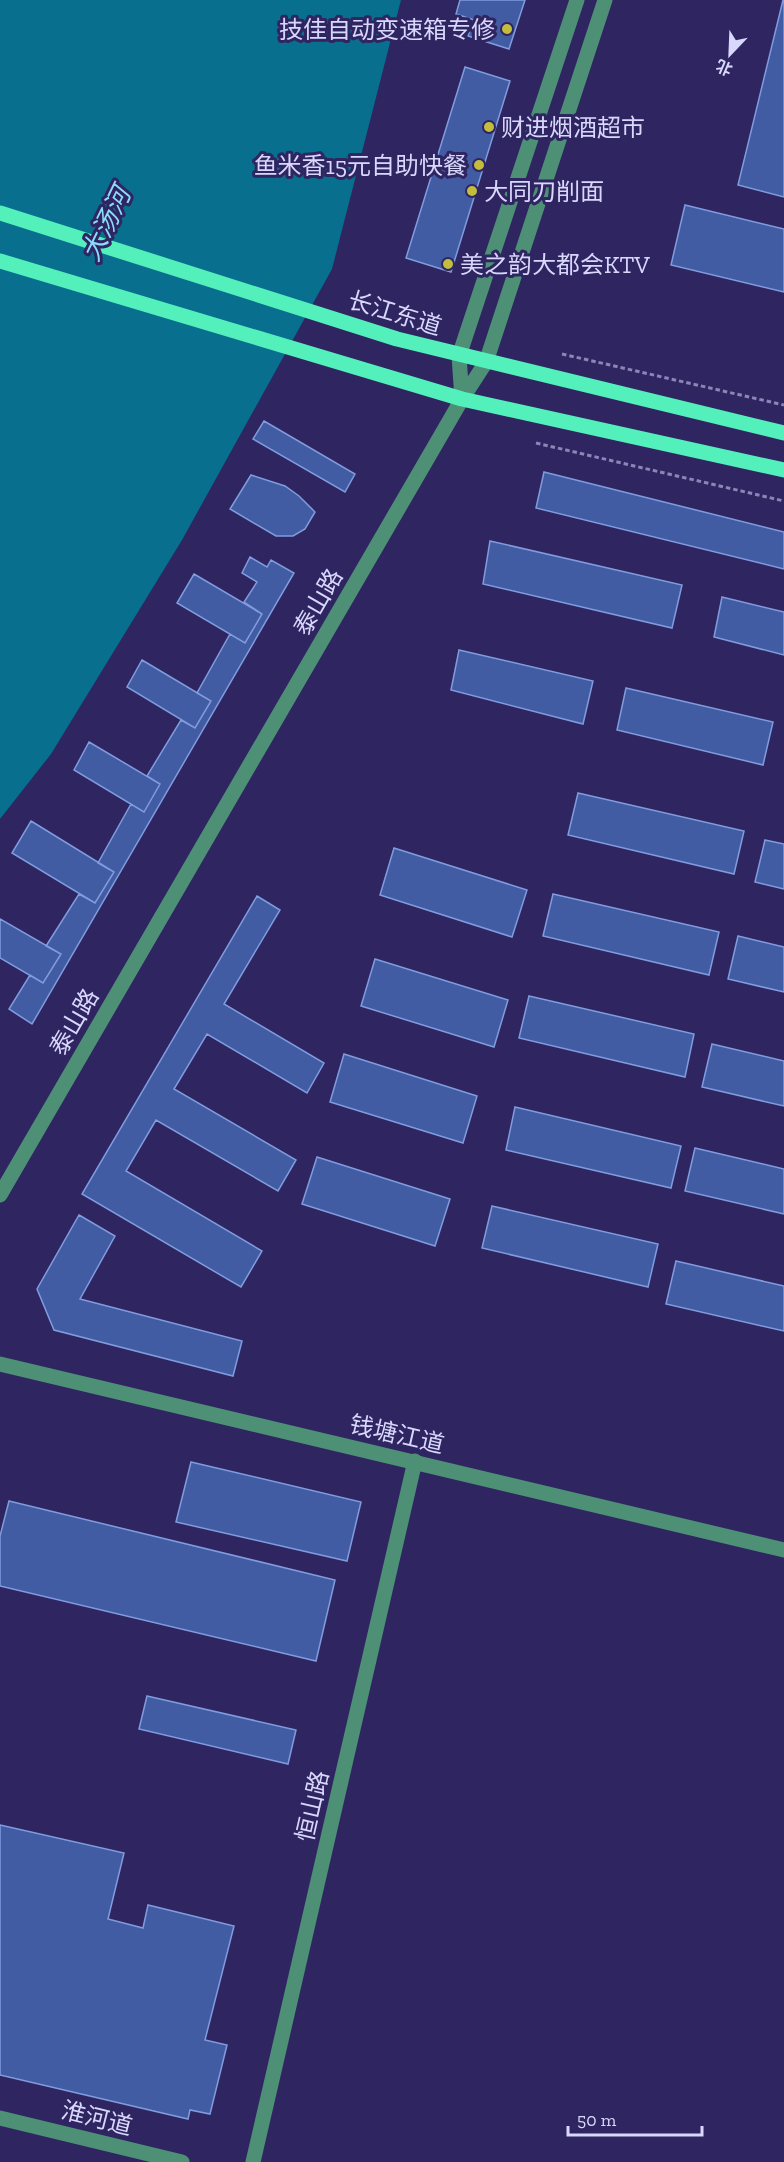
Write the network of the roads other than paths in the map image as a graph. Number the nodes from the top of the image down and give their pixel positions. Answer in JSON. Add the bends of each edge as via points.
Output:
{"nodes":[{"id":1,"x":577,"y":0,"type":"edge"},
{"id":2,"x":605,"y":0,"type":"edge"},
{"id":3,"x":0,"y":213,"type":"edge"},
{"id":4,"x":0,"y":261,"type":"edge"},
{"id":5,"x":459,"y":356,"type":"junction"},
{"id":6,"x":486,"y":363,"type":"junction"},
{"id":7,"x":462,"y":399,"type":"junction"},
{"id":8,"x":784,"y":433,"type":"edge"},
{"id":9,"x":784,"y":470,"type":"edge"},
{"id":10,"x":0,"y":1195,"type":"edge"},
{"id":11,"x":0,"y":1364,"type":"edge"},
{"id":12,"x":415,"y":1461,"type":"junction"},
{"id":13,"x":784,"y":1550,"type":"edge"},
{"id":14,"x":0,"y":2118,"type":"edge"},
{"id":15,"x":182,"y":2162,"type":"edge"},
{"id":16,"x":253,"y":2162,"type":"edge"}],
"edges":[{"from":1,"to":5,"type":"street"},
{"from":2,"to":6,"type":"street","name":"泰山路"},
{"from":3,"to":5,"type":"main road","name":"长江东道"},
{"from":4,"to":7,"type":"main road"},
{"from":5,"to":6,"type":"main road","name":"长江东道"},
{"from":5,"to":7,"type":"street"},
{"from":6,"to":7,"type":"street","name":"泰山路"},
{"from":6,"to":8,"type":"main road","name":"长江东道"},
{"from":7,"to":9,"type":"main road"},
{"from":7,"to":10,"type":"street","name":"泰山路"},
{"from":11,"to":12,"type":"street","name":"钱塘江道"},
{"from":12,"to":13,"type":"street","name":"钱塘江道"},
{"from":12,"to":16,"type":"street","name":"恒山路"},
{"from":14,"to":15,"type":"street","name":"淮河道"}]}
